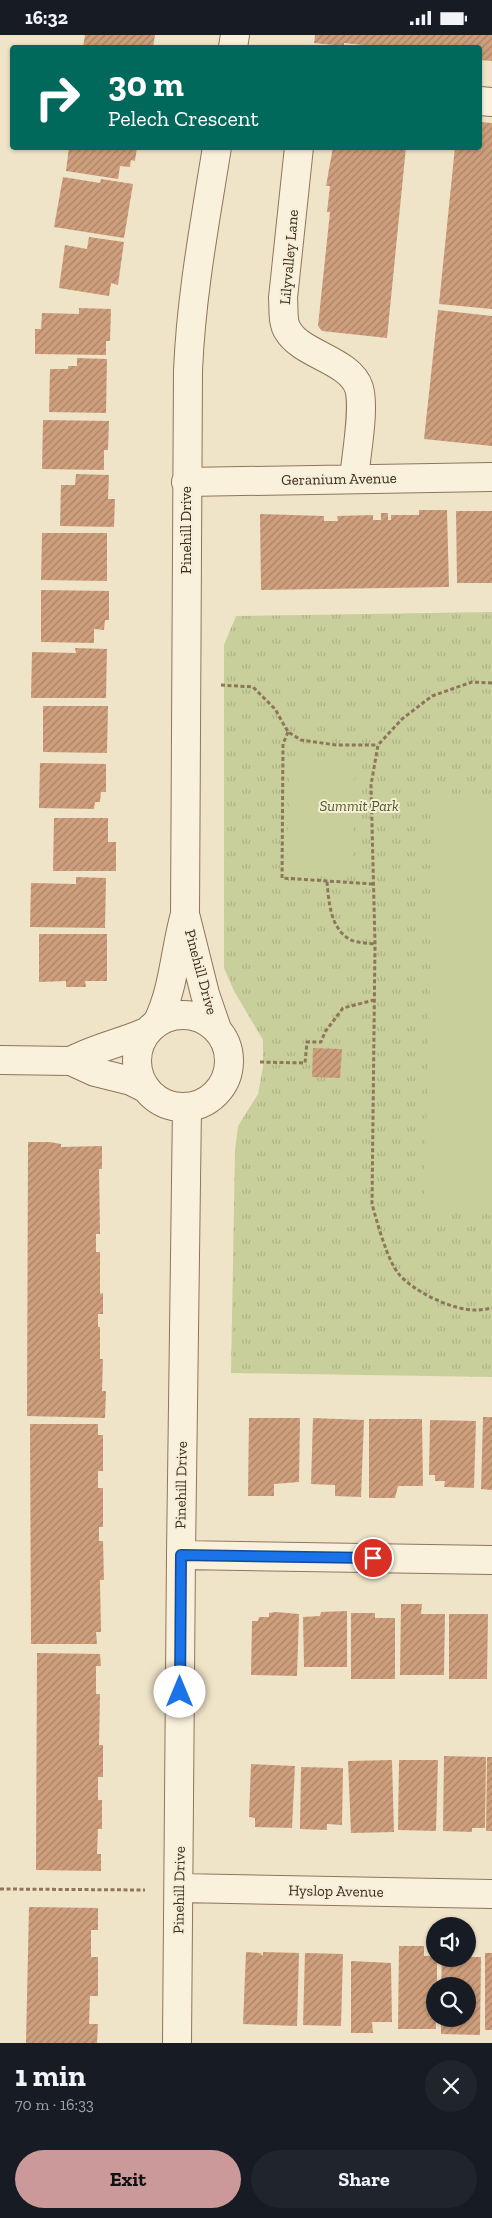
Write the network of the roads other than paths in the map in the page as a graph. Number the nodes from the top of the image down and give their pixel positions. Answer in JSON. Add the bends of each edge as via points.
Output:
{"nodes":[{"id":1,"x":217,"y":150,"type":"edge"},
{"id":2,"x":299,"y":150,"type":"edge"},
{"id":3,"x":492,"y":477,"type":"edge"},
{"id":4,"x":354,"y":479,"type":"junction"},
{"id":5,"x":186,"y":482,"type":"junction"},
{"id":6,"x":185,"y":914,"type":"junction"},
{"id":7,"x":152,"y":1027,"type":"junction"},
{"id":8,"x":217,"y":1029,"type":"junction"},
{"id":9,"x":0,"y":1060,"type":"edge"},
{"id":10,"x":71,"y":1061,"type":"junction"},
{"id":11,"x":145,"y":1088,"type":"junction"},
{"id":12,"x":187,"y":1107,"type":"junction"},
{"id":13,"x":181,"y":1555,"type":"junction"},
{"id":14,"x":492,"y":1560,"type":"edge"},
{"id":15,"x":180,"y":1888,"type":"junction"},
{"id":16,"x":492,"y":1894,"type":"edge"},
{"id":17,"x":177,"y":2043,"type":"edge"}],
"edges":[{"from":1,"to":5,"type":"street","name":"Pinehill Drive","via":[[190,335]]},
{"from":2,"to":4,"type":"street","name":"Lilyvalley Lane","via":[[283,298],[285,320],[294,339],[348,372],[359,388]]},
{"from":3,"to":4,"type":"street","name":"Geranium Avenue"},
{"from":4,"to":5,"type":"street","name":"Geranium Avenue"},
{"from":5,"to":6,"type":"street","name":"Pinehill Drive"},
{"from":6,"to":7,"type":"street","name":"Pinehill Drive","via":[[167,1001]]},
{"from":6,"to":8,"type":"street","name":"Pinehill Drive"},
{"from":7,"to":8,"type":"street","via":[[170,1016],[189,1015],[207,1021]]},
{"from":7,"to":10,"type":"street"},
{"from":7,"to":11,"type":"street","via":[[139,1045],[136,1060]]},
{"from":8,"to":12,"type":"street","via":[[229,1056],[223,1084],[201,1104]]},
{"from":9,"to":10,"type":"street"},
{"from":10,"to":11,"type":"street"},
{"from":11,"to":12,"type":"street","via":[[163,1103]]},
{"from":12,"to":13,"type":"street","name":"Pinehill Drive"},
{"from":13,"to":14,"type":"street"},
{"from":13,"to":15,"type":"street","name":"Pinehill Drive"},
{"from":15,"to":16,"type":"street","name":"Hyslop Avenue"},
{"from":15,"to":17,"type":"street","name":"Pinehill Drive"}]}
